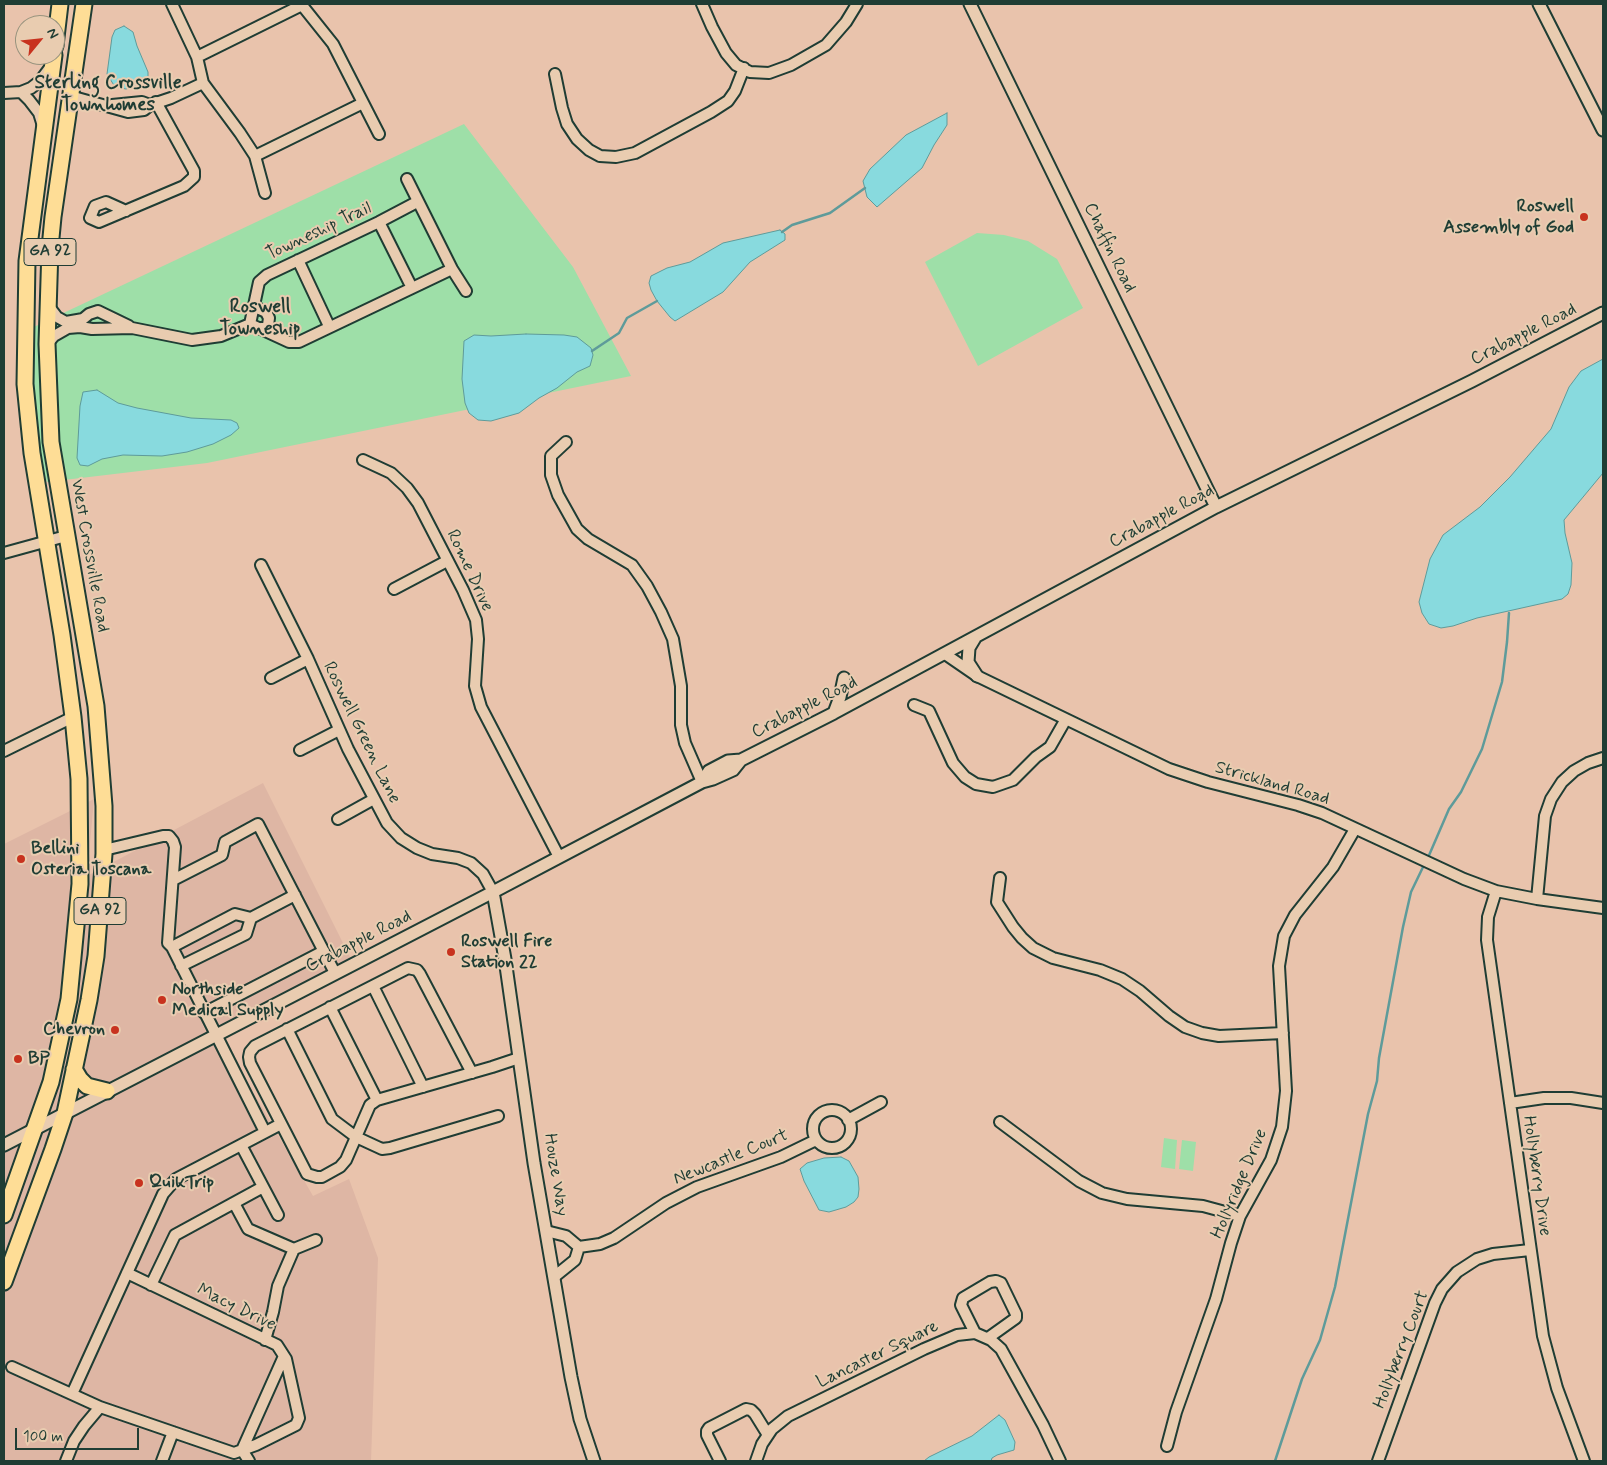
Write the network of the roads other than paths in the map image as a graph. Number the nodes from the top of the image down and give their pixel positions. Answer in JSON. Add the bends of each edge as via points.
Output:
{"nodes":[{"id":1,"x":84,"y":4,"type":"edge"},
{"id":2,"x":172,"y":4,"type":"edge"},
{"id":3,"x":302,"y":4,"type":"edge"},
{"id":4,"x":702,"y":4,"type":"edge"},
{"id":5,"x":857,"y":4,"type":"edge"},
{"id":6,"x":970,"y":4,"type":"edge"},
{"id":7,"x":1539,"y":4,"type":"edge"},
{"id":8,"x":197,"y":57,"type":"junction"},
{"id":9,"x":49,"y":65,"type":"edge"},
{"id":10,"x":52,"y":65,"type":"edge"},
{"id":11,"x":744,"y":68,"type":"junction"},
{"id":12,"x":556,"y":74,"type":"dead end"},
{"id":13,"x":203,"y":83,"type":"junction"},
{"id":14,"x":21,"y":92,"type":"junction"},
{"id":15,"x":4,"y":93,"type":"edge"},
{"id":16,"x":70,"y":96,"type":"junction"},
{"id":17,"x":363,"y":103,"type":"junction"},
{"id":18,"x":153,"y":104,"type":"junction"},
{"id":19,"x":44,"y":128,"type":"junction"},
{"id":20,"x":1603,"y":130,"type":"edge"},
{"id":21,"x":379,"y":134,"type":"dead end"},
{"id":22,"x":255,"y":156,"type":"junction"},
{"id":23,"x":407,"y":179,"type":"dead end"},
{"id":24,"x":265,"y":193,"type":"dead end"},
{"id":25,"x":417,"y":202,"type":"junction"},
{"id":26,"x":126,"y":211,"type":"junction"},
{"id":27,"x":379,"y":222,"type":"junction"},
{"id":28,"x":298,"y":260,"type":"junction"},
{"id":29,"x":452,"y":269,"type":"junction"},
{"id":30,"x":412,"y":288,"type":"junction"},
{"id":31,"x":466,"y":291,"type":"dead end"},
{"id":32,"x":47,"y":304,"type":"junction"},
{"id":33,"x":252,"y":312,"type":"junction"},
{"id":34,"x":1603,"y":314,"type":"edge"},
{"id":35,"x":250,"y":324,"type":"junction"},
{"id":36,"x":67,"y":325,"type":"junction"},
{"id":37,"x":329,"y":326,"type":"junction"},
{"id":38,"x":132,"y":328,"type":"junction"},
{"id":39,"x":261,"y":328,"type":"junction"},
{"id":40,"x":47,"y":344,"type":"junction"},
{"id":41,"x":566,"y":442,"type":"dead end"},
{"id":42,"x":363,"y":460,"type":"dead end"},
{"id":43,"x":1207,"y":488,"type":"junction"},
{"id":44,"x":1216,"y":507,"type":"junction"},
{"id":45,"x":1197,"y":518,"type":"junction"},
{"id":46,"x":66,"y":536,"type":"junction"},
{"id":47,"x":46,"y":541,"type":"junction"},
{"id":48,"x":4,"y":553,"type":"edge"},
{"id":49,"x":447,"y":561,"type":"junction"},
{"id":50,"x":261,"y":565,"type":"dead end"},
{"id":51,"x":394,"y":589,"type":"dead end"},
{"id":52,"x":975,"y":638,"type":"junction"},
{"id":53,"x":944,"y":654,"type":"junction"},
{"id":54,"x":308,"y":659,"type":"junction"},
{"id":55,"x":977,"y":676,"type":"junction"},
{"id":56,"x":272,"y":678,"type":"dead end"},
{"id":57,"x":844,"y":678,"type":"dead end"},
{"id":58,"x":914,"y":705,"type":"dead end"},
{"id":59,"x":834,"y":713,"type":"junction"},
{"id":60,"x":73,"y":717,"type":"junction"},
{"id":61,"x":1066,"y":719,"type":"junction"},
{"id":62,"x":339,"y":730,"type":"junction"},
{"id":63,"x":300,"y":750,"type":"dead end"},
{"id":64,"x":4,"y":751,"type":"edge"},
{"id":65,"x":1603,"y":758,"type":"edge"},
{"id":66,"x":702,"y":782,"type":"junction"},
{"id":67,"x":374,"y":799,"type":"junction"},
{"id":68,"x":338,"y":818,"type":"dead end"},
{"id":69,"x":1355,"y":829,"type":"junction"},
{"id":70,"x":104,"y":850,"type":"junction"},
{"id":71,"x":559,"y":857,"type":"junction"},
{"id":72,"x":1000,"y":878,"type":"dead end"},
{"id":73,"x":173,"y":880,"type":"junction"},
{"id":74,"x":1496,"y":890,"type":"junction"},
{"id":75,"x":493,"y":892,"type":"junction"},
{"id":76,"x":295,"y":895,"type":"junction"},
{"id":77,"x":1538,"y":899,"type":"junction"},
{"id":78,"x":1603,"y":908,"type":"edge"},
{"id":79,"x":251,"y":918,"type":"junction"},
{"id":80,"x":172,"y":948,"type":"junction"},
{"id":81,"x":324,"y":952,"type":"junction"},
{"id":82,"x":182,"y":966,"type":"junction"},
{"id":83,"x":336,"y":973,"type":"junction"},
{"id":84,"x":373,"y":986,"type":"junction"},
{"id":85,"x":330,"y":1007,"type":"junction"},
{"id":86,"x":204,"y":1013,"type":"junction"},
{"id":87,"x":287,"y":1029,"type":"junction"},
{"id":88,"x":1283,"y":1033,"type":"junction"},
{"id":89,"x":215,"y":1036,"type":"junction"},
{"id":90,"x":519,"y":1058,"type":"junction"},
{"id":91,"x":74,"y":1069,"type":"junction"},
{"id":92,"x":472,"y":1073,"type":"junction"},
{"id":93,"x":423,"y":1087,"type":"junction"},
{"id":94,"x":107,"y":1091,"type":"junction"},
{"id":95,"x":377,"y":1100,"type":"junction"},
{"id":96,"x":881,"y":1102,"type":"dead end"},
{"id":97,"x":1510,"y":1103,"type":"junction"},
{"id":98,"x":1603,"y":1103,"type":"edge"},
{"id":99,"x":65,"y":1113,"type":"junction"},
{"id":100,"x":498,"y":1116,"type":"dead end"},
{"id":101,"x":848,"y":1120,"type":"junction"},
{"id":102,"x":1000,"y":1122,"type":"dead end"},
{"id":103,"x":281,"y":1124,"type":"junction"},
{"id":104,"x":36,"y":1128,"type":"junction"},
{"id":105,"x":265,"y":1132,"type":"junction"},
{"id":106,"x":356,"y":1137,"type":"junction"},
{"id":107,"x":816,"y":1140,"type":"junction"},
{"id":108,"x":4,"y":1145,"type":"edge"},
{"id":109,"x":241,"y":1145,"type":"junction"},
{"id":110,"x":263,"y":1187,"type":"junction"},
{"id":111,"x":234,"y":1203,"type":"junction"},
{"id":112,"x":4,"y":1215,"type":"edge"},
{"id":113,"x":278,"y":1215,"type":"dead end"},
{"id":114,"x":1240,"y":1216,"type":"junction"},
{"id":115,"x":546,"y":1231,"type":"junction"},
{"id":116,"x":316,"y":1240,"type":"dead end"},
{"id":117,"x":579,"y":1247,"type":"junction"},
{"id":118,"x":294,"y":1249,"type":"junction"},
{"id":119,"x":1530,"y":1250,"type":"junction"},
{"id":120,"x":127,"y":1273,"type":"junction"},
{"id":121,"x":554,"y":1278,"type":"junction"},
{"id":122,"x":4,"y":1282,"type":"edge"},
{"id":123,"x":151,"y":1285,"type":"junction"},
{"id":124,"x":975,"y":1333,"type":"junction"},
{"id":125,"x":988,"y":1338,"type":"junction"},
{"id":126,"x":265,"y":1340,"type":"junction"},
{"id":127,"x":284,"y":1356,"type":"junction"},
{"id":128,"x":12,"y":1367,"type":"dead end"},
{"id":129,"x":72,"y":1394,"type":"junction"},
{"id":130,"x":100,"y":1407,"type":"junction"},
{"id":131,"x":173,"y":1432,"type":"junction"},
{"id":132,"x":768,"y":1435,"type":"junction"},
{"id":133,"x":1167,"y":1446,"type":"dead end"},
{"id":134,"x":225,"y":1450,"type":"junction"},
{"id":135,"x":242,"y":1450,"type":"junction"},
{"id":136,"x":66,"y":1461,"type":"edge"},
{"id":137,"x":162,"y":1461,"type":"edge"},
{"id":138,"x":227,"y":1461,"type":"edge"},
{"id":139,"x":248,"y":1461,"type":"edge"},
{"id":140,"x":594,"y":1461,"type":"edge"},
{"id":141,"x":720,"y":1461,"type":"edge"},
{"id":142,"x":756,"y":1461,"type":"edge"},
{"id":143,"x":1060,"y":1461,"type":"edge"},
{"id":144,"x":1378,"y":1461,"type":"edge"},
{"id":145,"x":1584,"y":1461,"type":"edge"}],
"edges":[{"from":1,"to":16,"type":"main road","name":"West Crossville Road","number":"GA 92"},
{"from":2,"to":8,"type":"street"},
{"from":3,"to":8,"type":"street"},
{"from":3,"to":17,"type":"street","via":[[333,44]]},
{"from":4,"to":11,"type":"street","via":[[726,53],[736,65]]},
{"from":5,"to":11,"type":"street","via":[[826,45],[791,65],[769,73],[750,72]]},
{"from":6,"to":43,"type":"street","name":"Chaffin Road"},
{"from":7,"to":20,"type":"street"},
{"from":8,"to":13,"type":"street"},
{"from":9,"to":14,"type":"street","via":[[40,81]]},
{"from":10,"to":19,"type":"main road","number":"GA 92"},
{"from":11,"to":12,"type":"street","via":[[728,101],[635,153],[616,157],[600,156],[577,139],[567,124]]},
{"from":13,"to":18,"type":"street"},
{"from":13,"to":22,"type":"street"},
{"from":14,"to":15,"type":"street"},
{"from":14,"to":19,"type":"street","via":[[39,113]]},
{"from":16,"to":18,"type":"street","via":[[128,112],[144,110]]},
{"from":16,"to":32,"type":"main road","name":"West Crossville Road","number":"GA 92","via":[[53,217]]},
{"from":17,"to":21,"type":"street"},
{"from":17,"to":22,"type":"street"},
{"from":18,"to":26,"type":"street","via":[[194,170],[194,177],[184,186]]},
{"from":19,"to":47,"type":"main road","number":"GA 92","via":[[27,261],[25,384]]},
{"from":22,"to":24,"type":"street"},
{"from":23,"to":25,"type":"street"},
{"from":25,"to":27,"type":"street","name":"Towneship Trail"},
{"from":25,"to":29,"type":"street"},
{"from":26,"to":26,"type":"street","via":[[99,222],[90,218],[95,206],[106,202]]},
{"from":27,"to":28,"type":"street","name":"Towneship Trail"},
{"from":27,"to":30,"type":"street"},
{"from":28,"to":33,"type":"street","name":"Towneship Trail","via":[[259,282]]},
{"from":28,"to":37,"type":"street"},
{"from":29,"to":30,"type":"street"},
{"from":29,"to":31,"type":"street"},
{"from":30,"to":37,"type":"street"},
{"from":32,"to":36,"type":"street"},
{"from":32,"to":40,"type":"main road","name":"West Crossville Road","number":"GA 92"},
{"from":33,"to":35,"type":"street","name":"Towneship Trail"},
{"from":33,"to":39,"type":"street","via":[[257,308],[266,312],[268,325]]},
{"from":34,"to":44,"type":"street","name":"Crabapple Road"},
{"from":35,"to":38,"type":"street","via":[[221,336],[192,340]]},
{"from":35,"to":39,"type":"street"},
{"from":36,"to":38,"type":"street","via":[[92,329]]},
{"from":36,"to":38,"type":"street","via":[[98,311]]},
{"from":36,"to":40,"type":"street"},
{"from":37,"to":39,"type":"street","via":[[299,342],[289,342]]},
{"from":40,"to":46,"type":"main road","name":"West Crossville Road","number":"GA 92","via":[[51,442]]},
{"from":41,"to":66,"type":"street","via":[[551,456],[551,475],[558,495],[577,529],[632,565],[661,612],[673,639],[681,686],[684,743]]},
{"from":42,"to":49,"type":"street","name":"Rome Drive","via":[[391,474],[407,488]]},
{"from":43,"to":44,"type":"street","name":"Chaffin Road"},
{"from":43,"to":45,"type":"street","via":[[1204,506]]},
{"from":44,"to":45,"type":"street","name":"Crabapple Road"},
{"from":45,"to":52,"type":"street","name":"Crabapple Road"},
{"from":46,"to":47,"type":"street"},
{"from":46,"to":70,"type":"main road","name":"West Crossville Road","number":"GA 92","via":[[96,706]]},
{"from":47,"to":48,"type":"street"},
{"from":47,"to":60,"type":"main road","number":"GA 92"},
{"from":49,"to":51,"type":"street"},
{"from":49,"to":71,"type":"street","name":"Rome Drive","via":[[476,620],[475,686],[481,707]]},
{"from":50,"to":54,"type":"street","name":"Roswell Green Lane"},
{"from":52,"to":53,"type":"street","name":"Crabapple Road"},
{"from":52,"to":55,"type":"street","via":[[969,648],[968,662]]},
{"from":53,"to":55,"type":"street","name":"Strickland Road"},
{"from":53,"to":59,"type":"street","name":"Crabapple Road"},
{"from":54,"to":56,"type":"street"},
{"from":54,"to":62,"type":"street","name":"Roswell Green Lane"},
{"from":55,"to":61,"type":"street","name":"Strickland Road"},
{"from":57,"to":59,"type":"street"},
{"from":58,"to":61,"type":"street","via":[[929,711],[953,763],[965,777],[976,784],[993,787],[1013,780],[1050,747]]},
{"from":59,"to":66,"type":"street","name":"Crabapple Road","via":[[741,760],[728,761],[709,771]]},
{"from":60,"to":64,"type":"street"},
{"from":60,"to":104,"type":"main road","number":"GA 92","via":[[79,779],[80,884],[69,999],[51,1082]]},
{"from":61,"to":69,"type":"street","name":"Strickland Road","via":[[1169,769],[1298,804]]},
{"from":62,"to":63,"type":"street"},
{"from":62,"to":67,"type":"street","name":"Roswell Green Lane"},
{"from":65,"to":77,"type":"street","via":[[1574,771],[1551,799],[1545,816]]},
{"from":66,"to":71,"type":"street","name":"Crabapple Road"},
{"from":67,"to":68,"type":"street"},
{"from":67,"to":75,"type":"street","name":"Roswell Green Lane","via":[[386,823],[401,838],[432,854],[471,863],[483,874]]},
{"from":69,"to":74,"type":"street","name":"Strickland Road","via":[[1464,879]]},
{"from":69,"to":88,"type":"street","name":"Hollyridge Drive","via":[[1333,867],[1295,915],[1284,936],[1279,966]]},
{"from":70,"to":73,"type":"street","via":[[168,836],[175,847]]},
{"from":70,"to":91,"type":"main road","name":"West Crossville Road","number":"GA 92","via":[[96,956]]},
{"from":71,"to":75,"type":"street","name":"Crabapple Road"},
{"from":72,"to":88,"type":"street","via":[[997,902],[1013,927],[1034,948],[1053,958],[1100,970],[1122,980],[1185,1027],[1202,1033],[1219,1036]]},
{"from":73,"to":76,"type":"street","via":[[222,855],[224,842],[258,824]]},
{"from":73,"to":80,"type":"street","via":[[168,943]]},
{"from":74,"to":77,"type":"street","name":"Strickland Road"},
{"from":74,"to":97,"type":"street","name":"Hollyberry Drive","via":[[1488,917],[1487,940]]},
{"from":75,"to":83,"type":"street","name":"Crabapple Road"},
{"from":75,"to":90,"type":"street","name":"Houze Way"},
{"from":76,"to":79,"type":"street"},
{"from":76,"to":81,"type":"street"},
{"from":77,"to":78,"type":"street","name":"Strickland Road"},
{"from":79,"to":80,"type":"street","via":[[235,914]]},
{"from":79,"to":82,"type":"street","via":[[246,934]]},
{"from":80,"to":82,"type":"street"},
{"from":81,"to":83,"type":"street"},
{"from":81,"to":86,"type":"street"},
{"from":82,"to":86,"type":"street"},
{"from":83,"to":89,"type":"street","name":"Crabapple Road"},
{"from":84,"to":85,"type":"street"},
{"from":84,"to":92,"type":"street","via":[[408,968],[417,970]]},
{"from":84,"to":93,"type":"street"},
{"from":85,"to":87,"type":"street"},
{"from":85,"to":95,"type":"street"},
{"from":86,"to":89,"type":"street"},
{"from":87,"to":103,"type":"street","via":[[255,1046],[249,1057]]},
{"from":87,"to":106,"type":"street","via":[[332,1119]]},
{"from":88,"to":114,"type":"street","name":"Hollyridge Drive","via":[[1286,1091],[1282,1127],[1270,1160]]},
{"from":89,"to":94,"type":"street","name":"Crabapple Road"},
{"from":89,"to":105,"type":"street"},
{"from":90,"to":92,"type":"street"},
{"from":90,"to":115,"type":"street","name":"Houze Way"},
{"from":91,"to":94,"type":"main road","via":[[87,1086]]},
{"from":91,"to":99,"type":"main road","name":"West Crossville Road","number":"GA 92"},
{"from":92,"to":93,"type":"street"},
{"from":93,"to":95,"type":"street"},
{"from":94,"to":99,"type":"street","name":"Crabapple Road"},
{"from":95,"to":106,"type":"street","via":[[370,1105]]},
{"from":96,"to":101,"type":"street"},
{"from":97,"to":98,"type":"street","via":[[1544,1098]]},
{"from":97,"to":119,"type":"street","name":"Hollyberry Drive"},
{"from":99,"to":104,"type":"street","name":"Crabapple Road"},
{"from":99,"to":122,"type":"main road","number":"GA 92"},
{"from":100,"to":106,"type":"street","via":[[390,1148],[382,1149]]},
{"from":101,"to":107,"type":"street","name":"Newcastle Court","via":[[850,1132],[844,1143],[833,1148]]},
{"from":101,"to":107,"type":"street","name":"Newcastle Court","via":[[834,1110],[822,1112],[814,1122]]},
{"from":102,"to":114,"type":"street","via":[[1079,1181],[1102,1193],[1127,1199],[1203,1206]]},
{"from":103,"to":105,"type":"street"},
{"from":103,"to":106,"type":"street","via":[[311,1176],[322,1177],[340,1167]]},
{"from":104,"to":108,"type":"street","name":"Crabapple Road"},
{"from":104,"to":112,"type":"main road","number":"GA 92"},
{"from":105,"to":109,"type":"street"},
{"from":107,"to":117,"type":"street","name":"Newcastle Court","via":[[781,1157],[697,1187],[666,1203],[614,1238]]},
{"from":109,"to":110,"type":"street"},
{"from":109,"to":120,"type":"street","via":[[176,1179],[163,1194]]},
{"from":110,"to":111,"type":"street"},
{"from":110,"to":113,"type":"street"},
{"from":111,"to":118,"type":"street","via":[[248,1229]]},
{"from":111,"to":123,"type":"street","via":[[176,1235]]},
{"from":114,"to":133,"type":"street","name":"Hollyridge Drive"},
{"from":115,"to":117,"type":"street","via":[[566,1236]]},
{"from":115,"to":121,"type":"street","name":"Houze Way"},
{"from":116,"to":118,"type":"street"},
{"from":117,"to":121,"type":"street","via":[[575,1260]]},
{"from":118,"to":126,"type":"street","via":[[278,1286]]},
{"from":119,"to":144,"type":"street","name":"Hollyberry Court","via":[[1494,1254],[1477,1260],[1457,1272],[1442,1289]]},
{"from":119,"to":145,"type":"street","name":"Hollyberry Drive","via":[[1549,1361]]},
{"from":120,"to":123,"type":"street","name":"Macy Drive"},
{"from":120,"to":129,"type":"street"},
{"from":121,"to":140,"type":"street","name":"Houze Way","via":[[577,1403]]},
{"from":123,"to":126,"type":"street","name":"Macy Drive"},
{"from":124,"to":125,"type":"street"},
{"from":124,"to":125,"type":"street","via":[[961,1305],[963,1298],[996,1281],[1000,1283],[1016,1318]]},
{"from":124,"to":132,"type":"street","name":"Lancaster Square","via":[[957,1335],[924,1349],[788,1416]]},
{"from":125,"to":143,"type":"street","via":[[1001,1349]]},
{"from":126,"to":127,"type":"street","name":"Macy Drive","via":[[277,1345]]},
{"from":127,"to":135,"type":"street"},
{"from":127,"to":135,"type":"street","name":"Macy Drive","via":[[299,1418],[296,1425]]},
{"from":128,"to":129,"type":"street","name":"Macy Drive"},
{"from":129,"to":130,"type":"street","name":"Macy Drive"},
{"from":130,"to":131,"type":"street","name":"Macy Drive"},
{"from":130,"to":136,"type":"street","via":[[74,1441]]},
{"from":131,"to":134,"type":"street","name":"Macy Drive"},
{"from":131,"to":137,"type":"street"},
{"from":132,"to":141,"type":"street","via":[[755,1414],[746,1409],[709,1428],[707,1436]]},
{"from":132,"to":142,"type":"street","name":"Lancaster Square"},
{"from":134,"to":135,"type":"street","name":"Macy Drive","via":[[234,1453]]},
{"from":134,"to":138,"type":"street"},
{"from":135,"to":139,"type":"street"}]}
